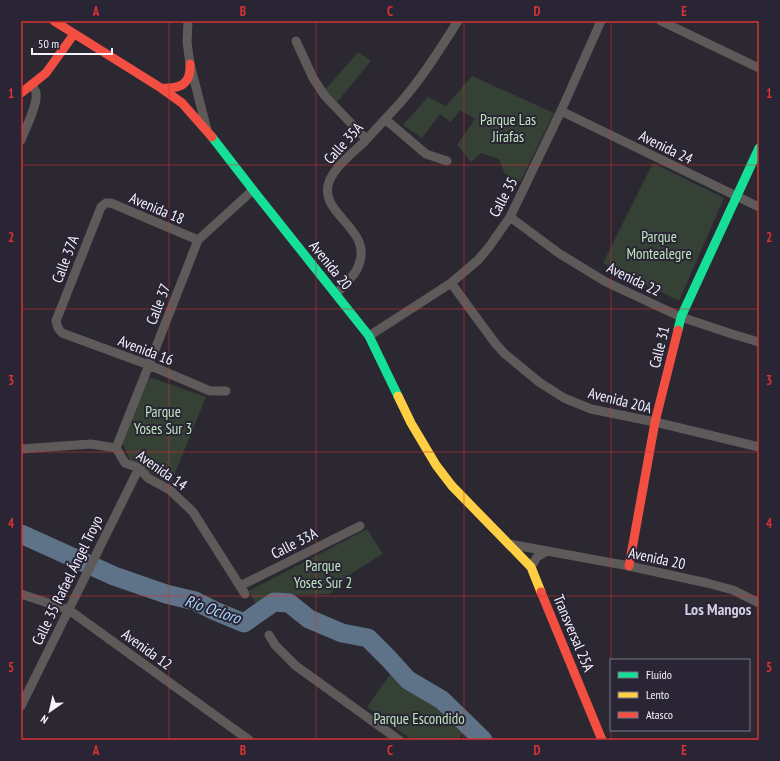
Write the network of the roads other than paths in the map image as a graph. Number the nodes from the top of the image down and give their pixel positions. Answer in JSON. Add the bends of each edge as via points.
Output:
{"nodes":[{"id":1,"x":54,"y":21,"type":"edge"},
{"id":2,"x":188,"y":21,"type":"edge"},
{"id":3,"x":458,"y":21,"type":"edge"},
{"id":4,"x":601,"y":21,"type":"edge"},
{"id":5,"x":661,"y":21,"type":"edge"},
{"id":6,"x":74,"y":34,"type":"junction"},
{"id":7,"x":296,"y":41,"type":"dead end"},
{"id":8,"x":190,"y":64,"type":"junction"},
{"id":9,"x":759,"y":68,"type":"edge"},
{"id":10,"x":32,"y":85,"type":"junction"},
{"id":11,"x":161,"y":88,"type":"junction"},
{"id":12,"x":21,"y":93,"type":"edge"},
{"id":13,"x":561,"y":111,"type":"junction"},
{"id":14,"x":385,"y":119,"type":"junction"},
{"id":15,"x":208,"y":130,"type":"junction"},
{"id":16,"x":366,"y":139,"type":"junction"},
{"id":17,"x":21,"y":140,"type":"edge"},
{"id":18,"x":759,"y":148,"type":"edge"},
{"id":19,"x":447,"y":161,"type":"dead end"},
{"id":20,"x":253,"y":190,"type":"junction"},
{"id":21,"x":736,"y":197,"type":"junction"},
{"id":22,"x":106,"y":203,"type":"joint"},
{"id":23,"x":759,"y":207,"type":"edge"},
{"id":24,"x":510,"y":218,"type":"junction"},
{"id":25,"x":198,"y":240,"type":"junction"},
{"id":26,"x":451,"y":283,"type":"junction"},
{"id":27,"x":336,"y":294,"type":"junction"},
{"id":28,"x":681,"y":316,"type":"junction"},
{"id":29,"x":58,"y":328,"type":"joint"},
{"id":30,"x":369,"y":336,"type":"junction"},
{"id":31,"x":759,"y":342,"type":"edge"},
{"id":32,"x":149,"y":365,"type":"junction"},
{"id":33,"x":226,"y":391,"type":"dead end"},
{"id":34,"x":655,"y":422,"type":"junction"},
{"id":35,"x":759,"y":447,"type":"edge"},
{"id":36,"x":116,"y":448,"type":"junction"},
{"id":37,"x":21,"y":449,"type":"edge"},
{"id":38,"x":139,"y":468,"type":"junction"},
{"id":39,"x":360,"y":526,"type":"dead end"},
{"id":40,"x":509,"y":544,"type":"junction"},
{"id":41,"x":547,"y":551,"type":"junction"},
{"id":42,"x":629,"y":566,"type":"junction"},
{"id":43,"x":531,"y":567,"type":"junction"},
{"id":44,"x":240,"y":586,"type":"junction"},
{"id":45,"x":21,"y":594,"type":"edge"},
{"id":46,"x":245,"y":594,"type":"dead end"},
{"id":47,"x":759,"y":603,"type":"edge"},
{"id":48,"x":69,"y":610,"type":"junction"},
{"id":49,"x":269,"y":635,"type":"dead end"},
{"id":50,"x":21,"y":706,"type":"edge"},
{"id":51,"x":249,"y":740,"type":"edge"},
{"id":52,"x":399,"y":740,"type":"edge"},
{"id":53,"x":602,"y":740,"type":"edge"}],
"edges":[{"from":1,"to":6,"type":"main road","name":"Avenida 20"},
{"from":2,"to":8,"type":"street"},
{"from":3,"to":14,"type":"street","name":"Calle 35A","via":[[418,81]]},
{"from":4,"to":13,"type":"street","name":"Calle 35"},
{"from":5,"to":9,"type":"street"},
{"from":6,"to":10,"type":"main road","via":[[46,73]]},
{"from":6,"to":11,"type":"main road","name":"Avenida 20"},
{"from":7,"to":16,"type":"street","via":[[313,78],[325,96]]},
{"from":8,"to":11,"type":"main road","via":[[189,77],[183,84],[170,89]]},
{"from":8,"to":15,"type":"street"},
{"from":10,"to":12,"type":"main road"},
{"from":10,"to":17,"type":"street","via":[[37,99]]},
{"from":11,"to":15,"type":"main road","name":"Avenida 20","via":[[182,103]]},
{"from":13,"to":21,"type":"street","name":"Avenida 24"},
{"from":13,"to":24,"type":"street","name":"Calle 35"},
{"from":14,"to":16,"type":"street","name":"Calle 35A"},
{"from":14,"to":19,"type":"street","via":[[426,154]]},
{"from":15,"to":20,"type":"main road","name":"Avenida 20"},
{"from":16,"to":27,"type":"street","name":"Calle 35A","via":[[340,166],[329,182],[328,195],[333,208],[350,226],[361,249],[355,271]]},
{"from":18,"to":21,"type":"main road","name":"Calle 31"},
{"from":20,"to":25,"type":"street","name":"Calle 37"},
{"from":20,"to":27,"type":"main road","name":"Avenida 20"},
{"from":21,"to":23,"type":"street","name":"Avenida 24"},
{"from":21,"to":28,"type":"main road","name":"Calle 31"},
{"from":22,"to":25,"type":"street","name":"Avenida 18"},
{"from":22,"to":29,"type":"street","name":"Calle 37A","via":[[101,207],[56,320]]},
{"from":24,"to":26,"type":"street","name":"Calle 35","via":[[478,260]]},
{"from":24,"to":28,"type":"street","name":"Avenida 22","via":[[560,254],[606,282]]},
{"from":25,"to":32,"type":"street","name":"Calle 37"},
{"from":26,"to":30,"type":"street","name":"Calle 35"},
{"from":26,"to":34,"type":"street","name":"Avenida 20A","via":[[504,353],[539,382],[564,398],[591,409]]},
{"from":27,"to":30,"type":"main road","name":"Avenida 20"},
{"from":28,"to":31,"type":"street","name":"Avenida 22"},
{"from":28,"to":34,"type":"main road","name":"Calle 31"},
{"from":29,"to":32,"type":"street","name":"Avenida 16","via":[[62,333]]},
{"from":30,"to":40,"type":"main road","name":"Avenida 20","via":[[411,424],[432,459],[470,506]]},
{"from":32,"to":33,"type":"street","name":"Avenida 16","via":[[210,391]]},
{"from":32,"to":36,"type":"street","name":"Calle 37"},
{"from":34,"to":35,"type":"street","name":"Avenida 20A"},
{"from":34,"to":42,"type":"main road","name":"Calle 31"},
{"from":36,"to":37,"type":"street","name":"Avenida 14","via":[[91,444]]},
{"from":36,"to":38,"type":"street","name":"Avenida 14","via":[[125,462]]},
{"from":38,"to":44,"type":"street","name":"Avenida 14","via":[[148,478],[170,490],[193,512]]},
{"from":38,"to":48,"type":"street","name":"Calle 35 Rafael Ángel Troyo"},
{"from":39,"to":44,"type":"street","name":"Calle 33A"},
{"from":40,"to":41,"type":"street","name":"Avenida 20"},
{"from":40,"to":43,"type":"main road","name":"Transversal 25A"},
{"from":41,"to":42,"type":"street","name":"Avenida 20"},
{"from":41,"to":43,"type":"street","via":[[537,557]]},
{"from":42,"to":47,"type":"street","name":"Avenida 20","via":[[733,590]]},
{"from":43,"to":53,"type":"main road","name":"Transversal 25A"},
{"from":44,"to":46,"type":"street","name":"Avenida 14"},
{"from":45,"to":48,"type":"street","name":"Avenida 12"},
{"from":48,"to":50,"type":"street","name":"Calle 35 Rafael Ángel Troyo"},
{"from":48,"to":51,"type":"street","name":"Avenida 12"},
{"from":49,"to":52,"type":"street","via":[[275,646],[296,666]]}]}
